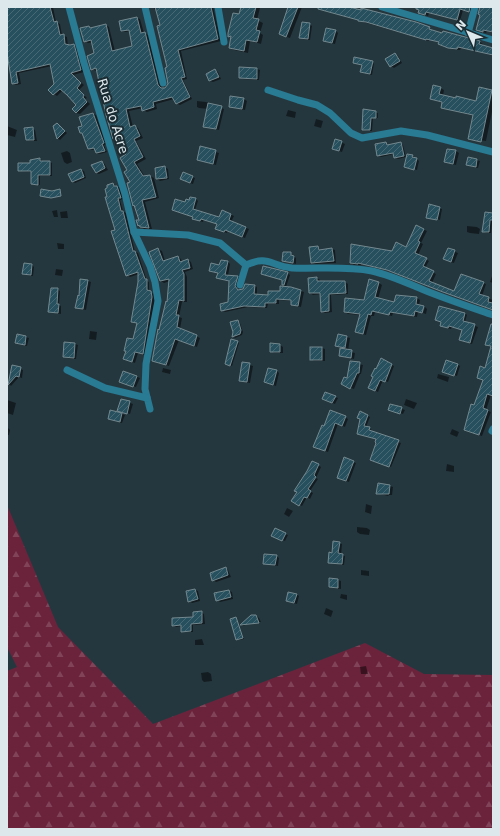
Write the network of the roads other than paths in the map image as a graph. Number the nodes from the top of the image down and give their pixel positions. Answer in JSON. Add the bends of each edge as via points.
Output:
{"nodes":[{"id":1,"x":69,"y":7,"type":"edge"},
{"id":2,"x":144,"y":7,"type":"edge"},
{"id":3,"x":218,"y":7,"type":"edge"},
{"id":4,"x":382,"y":7,"type":"edge"},
{"id":5,"x":475,"y":7,"type":"edge"},
{"id":6,"x":399,"y":9,"type":"edge"},
{"id":7,"x":468,"y":33,"type":"junction"},
{"id":8,"x":493,"y":40,"type":"edge"},
{"id":9,"x":224,"y":42,"type":"dead end"},
{"id":10,"x":164,"y":83,"type":"dead end"},
{"id":11,"x":268,"y":90,"type":"dead end"},
{"id":12,"x":493,"y":152,"type":"edge"},
{"id":13,"x":134,"y":232,"type":"junction"},
{"id":14,"x":246,"y":264,"type":"junction"},
{"id":15,"x":240,"y":285,"type":"dead end"},
{"id":16,"x":493,"y":315,"type":"edge"},
{"id":17,"x":67,"y":370,"type":"dead end"},
{"id":18,"x":147,"y":398,"type":"junction"},
{"id":19,"x":150,"y":409,"type":"dead end"}],
"edges":[{"from":1,"to":13,"type":"street","name":"Rua do Acre"},
{"from":2,"to":10,"type":"street"},
{"from":3,"to":9,"type":"street"},
{"from":4,"to":6,"type":"street"},
{"from":5,"to":7,"type":"street"},
{"from":6,"to":7,"type":"street"},
{"from":7,"to":8,"type":"street"},
{"from":11,"to":12,"type":"street","via":[[317,105],[330,113],[351,133],[362,138],[401,131],[426,134]]},
{"from":13,"to":14,"type":"street","via":[[188,235],[220,243]]},
{"from":13,"to":18,"type":"street","name":"Rua do Acre","via":[[150,266],[158,301],[146,356]]},
{"from":14,"to":15,"type":"street"},
{"from":14,"to":16,"type":"street","via":[[255,260],[265,260],[279,266],[371,271]]},
{"from":17,"to":18,"type":"street","via":[[105,388]]},
{"from":18,"to":19,"type":"street","name":"Rua do Acre"}]}
